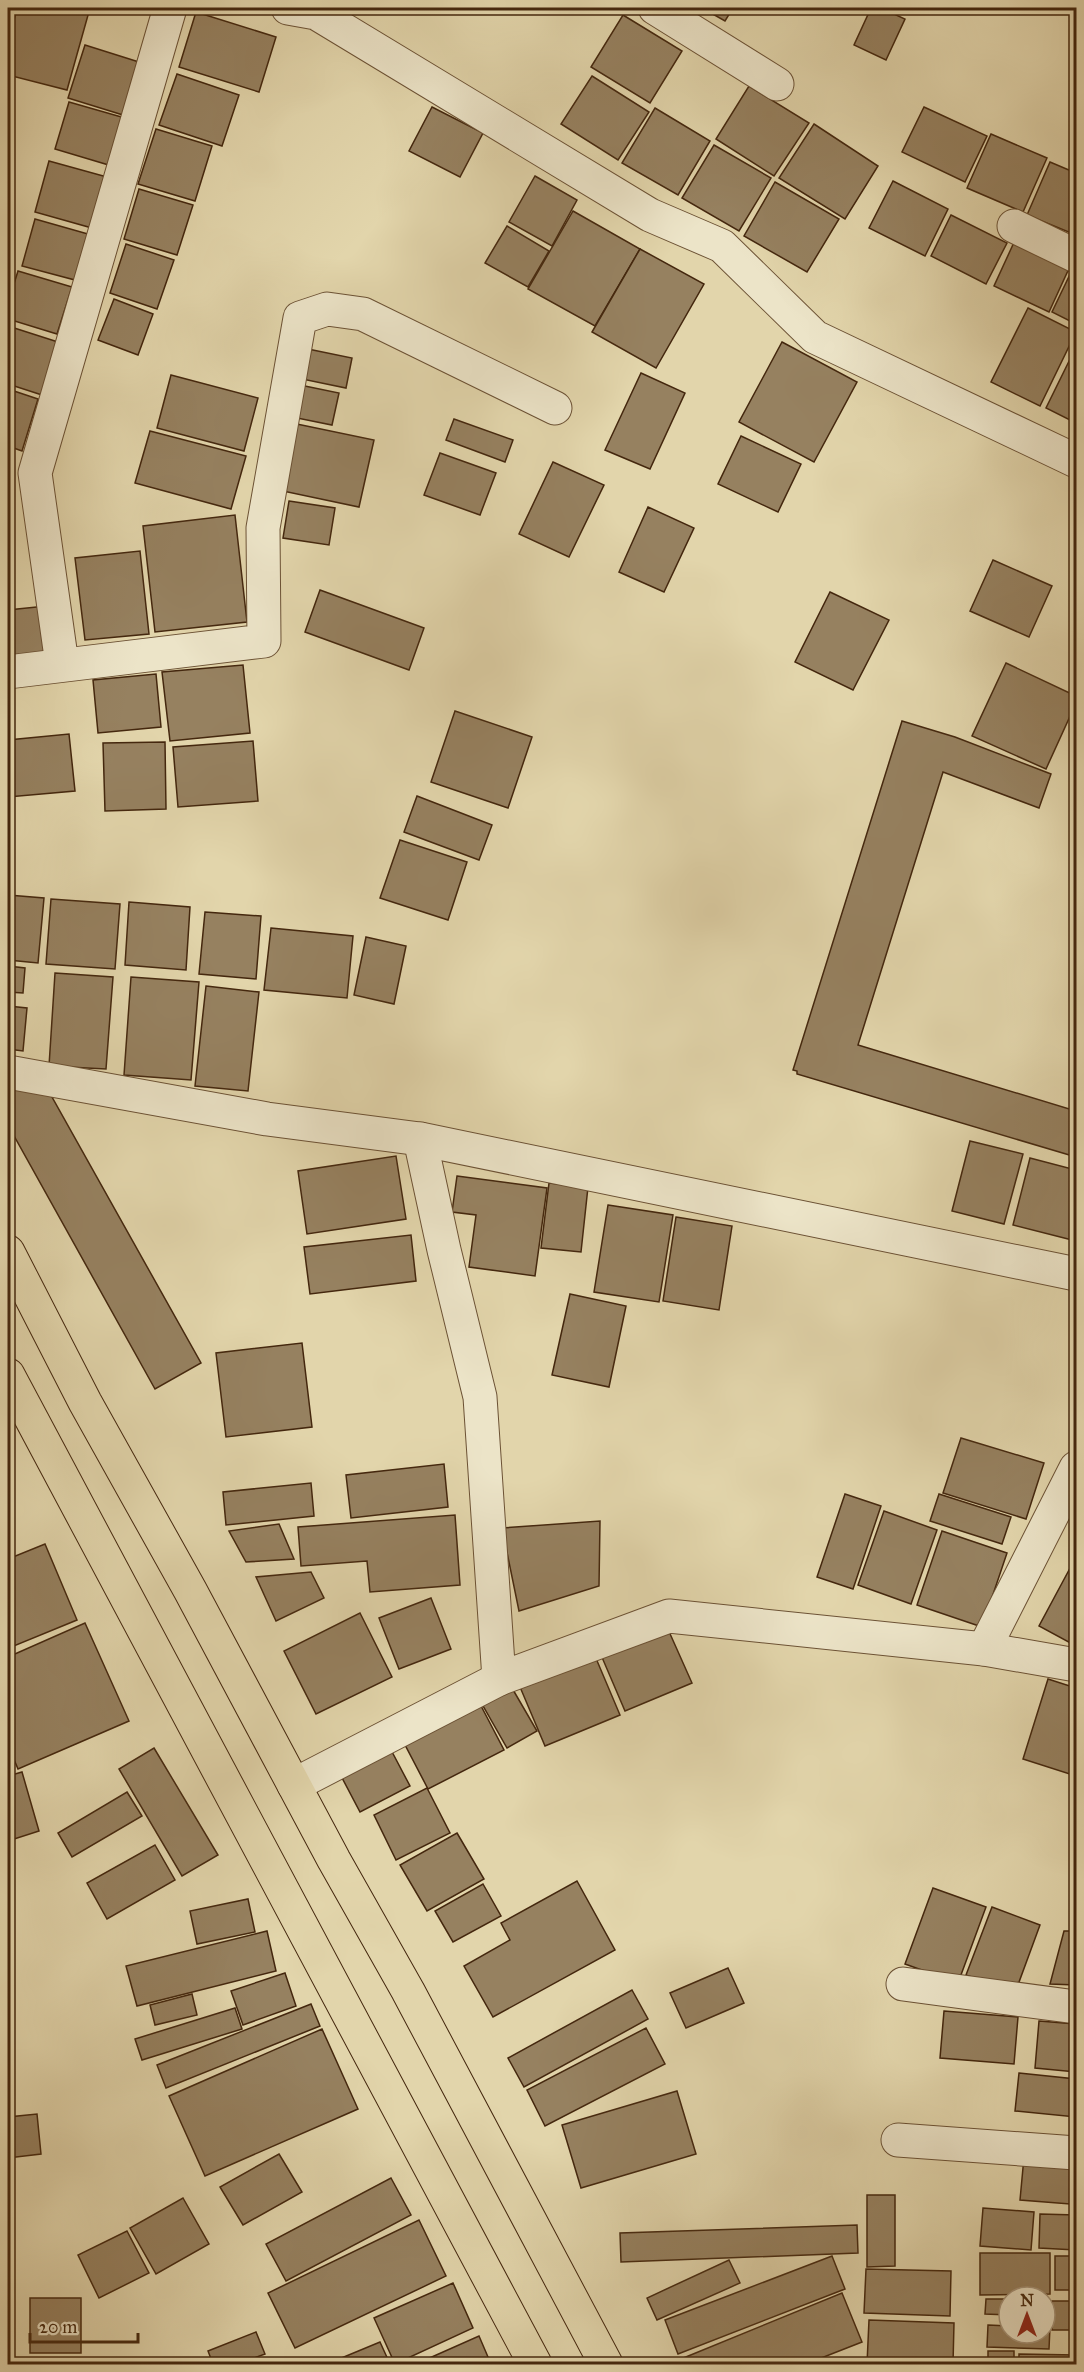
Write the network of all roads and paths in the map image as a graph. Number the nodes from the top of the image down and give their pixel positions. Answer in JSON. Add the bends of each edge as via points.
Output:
{"nodes":[{"id":1,"x":170,"y":8,"type":"edge"},
{"id":2,"x":290,"y":8,"type":"edge"},
{"id":3,"x":655,"y":8,"type":"edge"},
{"id":4,"x":777,"y":84,"type":"dead end"},
{"id":5,"x":1014,"y":226,"type":"dead end"},
{"id":6,"x":1077,"y":256,"type":"edge"},
{"id":7,"x":555,"y":408,"type":"dead end"},
{"id":8,"x":1077,"y":460,"type":"edge"},
{"id":9,"x":62,"y":664,"type":"junction"},
{"id":10,"x":8,"y":672,"type":"edge"},
{"id":11,"x":8,"y":1072,"type":"edge"},
{"id":12,"x":420,"y":1139,"type":"junction"},
{"id":13,"x":8,"y":1252,"type":"edge"},
{"id":14,"x":1077,"y":1274,"type":"edge"},
{"id":15,"x":8,"y":1375,"type":"edge"},
{"id":16,"x":1077,"y":1468,"type":"edge"},
{"id":17,"x":984,"y":1649,"type":"junction"},
{"id":18,"x":1077,"y":1665,"type":"edge"},
{"id":19,"x":499,"y":1679,"type":"junction"},
{"id":20,"x":294,"y":1785,"type":"junction"},
{"id":21,"x":903,"y":1984,"type":"dead end"},
{"id":22,"x":1077,"y":2007,"type":"edge"},
{"id":23,"x":898,"y":2140,"type":"dead end"},
{"id":24,"x":1077,"y":2153,"type":"edge"},
{"id":25,"x":535,"y":2364,"type":"edge"},
{"id":26,"x":606,"y":2364,"type":"edge"}],
"edges":[{"from":1,"to":9,"type":"street","via":[[35,473]]},
{"from":2,"to":8,"type":"street","via":[[316,13],[650,214],[722,246],[815,337]]},
{"from":3,"to":4,"type":"street"},
{"from":5,"to":6,"type":"street"},
{"from":7,"to":9,"type":"street","via":[[363,314],[327,309],[300,318],[263,528],[264,641]]},
{"from":9,"to":10,"type":"street"},
{"from":11,"to":12,"type":"street","via":[[267,1119]]},
{"from":12,"to":14,"type":"street"},
{"from":12,"to":19,"type":"street","via":[[480,1397]]},
{"from":13,"to":20,"type":"highway","via":[[85,1402]]},
{"from":15,"to":25,"type":"highway"},
{"from":16,"to":17,"type":"street"},
{"from":17,"to":18,"type":"street"},
{"from":17,"to":19,"type":"street","via":[[669,1616]]},
{"from":19,"to":20,"type":"street"},
{"from":20,"to":26,"type":"highway"},
{"from":21,"to":22,"type":"street"},
{"from":23,"to":24,"type":"street"}]}
